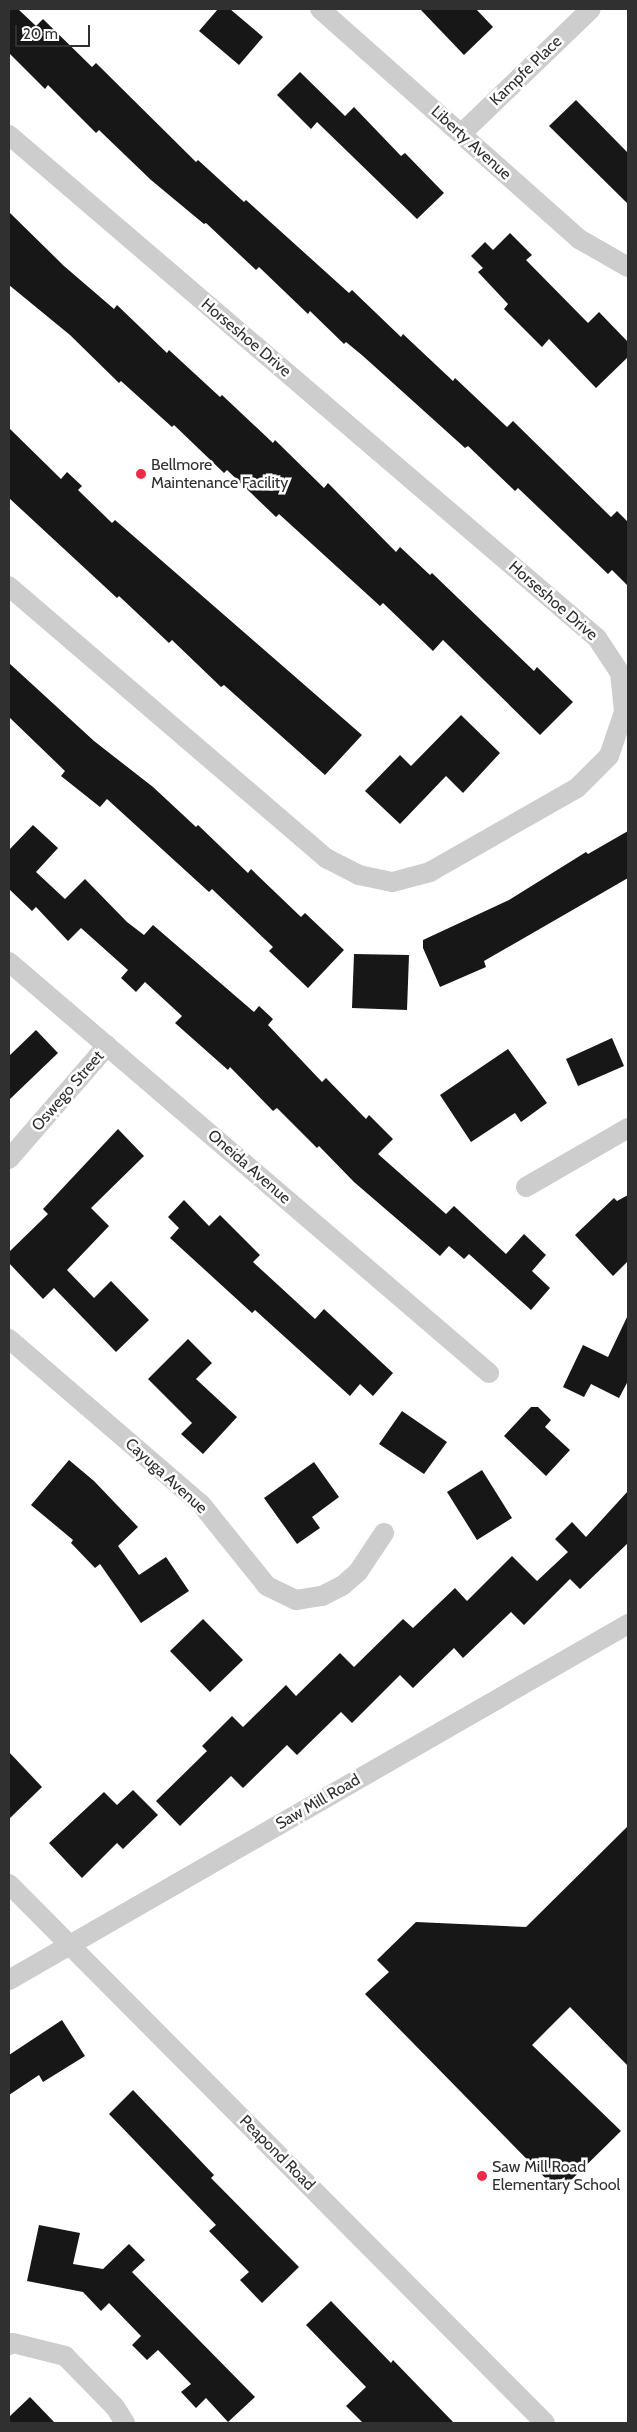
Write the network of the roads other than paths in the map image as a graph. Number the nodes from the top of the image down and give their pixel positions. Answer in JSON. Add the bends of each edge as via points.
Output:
{"nodes":[{"id":1,"x":320,"y":9,"type":"edge"},
{"id":2,"x":592,"y":9,"type":"edge"},
{"id":3,"x":461,"y":134,"type":"junction"},
{"id":4,"x":9,"y":136,"type":"edge"},
{"id":5,"x":628,"y":267,"type":"edge"},
{"id":6,"x":9,"y":586,"type":"edge"},
{"id":7,"x":9,"y":962,"type":"edge"},
{"id":8,"x":107,"y":1046,"type":"junction"},
{"id":9,"x":628,"y":1128,"type":"edge"},
{"id":10,"x":9,"y":1159,"type":"edge"},
{"id":11,"x":526,"y":1187,"type":"dead end"},
{"id":12,"x":9,"y":1339,"type":"edge"},
{"id":13,"x":489,"y":1373,"type":"dead end"},
{"id":14,"x":384,"y":1533,"type":"dead end"},
{"id":15,"x":628,"y":1624,"type":"edge"},
{"id":16,"x":9,"y":1884,"type":"edge"},
{"id":17,"x":70,"y":1944,"type":"junction"},
{"id":18,"x":9,"y":1980,"type":"edge"},
{"id":19,"x":9,"y":2345,"type":"edge"},
{"id":20,"x":124,"y":2423,"type":"edge"},
{"id":21,"x":545,"y":2423,"type":"edge"}],
"edges":[{"from":1,"to":3,"type":"street","name":"Liberty Avenue"},
{"from":2,"to":3,"type":"street","name":"Kampfe Place"},
{"from":3,"to":5,"type":"street","name":"Liberty Avenue","via":[[579,239]]},
{"from":4,"to":6,"type":"street","name":"Horseshoe Drive","via":[[597,638],[620,673],[624,712],[610,756],[577,788],[430,872],[392,882],[359,875],[327,858]]},
{"from":7,"to":8,"type":"street","name":"Oneida Avenue"},
{"from":8,"to":10,"type":"street","name":"Oswego Street"},
{"from":8,"to":13,"type":"street","name":"Oneida Avenue"},
{"from":9,"to":11,"type":"street"},
{"from":12,"to":14,"type":"street","name":"Cayuga Avenue","via":[[201,1504],[267,1586],[296,1600],[322,1596],[342,1586],[358,1572]]},
{"from":15,"to":17,"type":"street","name":"Saw Mill Road"},
{"from":16,"to":17,"type":"street","name":"Peapond Road"},
{"from":17,"to":18,"type":"street","name":"Saw Mill Road"},
{"from":17,"to":21,"type":"street","name":"Peapond Road"},
{"from":19,"to":20,"type":"street","via":[[13,2343],[65,2356],[115,2407]]}]}
